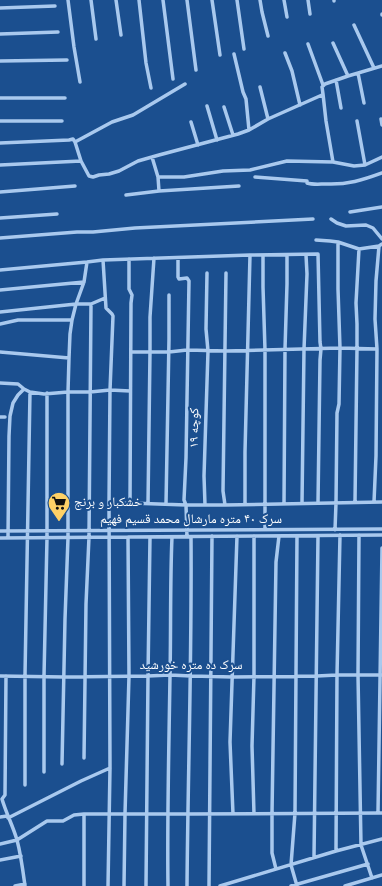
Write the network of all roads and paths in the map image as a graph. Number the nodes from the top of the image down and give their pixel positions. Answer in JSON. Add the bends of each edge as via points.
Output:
{"nodes":[{"id":1,"x":68,"y":0,"type":"edge"},
{"id":2,"x":91,"y":0,"type":"edge"},
{"id":3,"x":116,"y":0,"type":"edge"},
{"id":4,"x":139,"y":0,"type":"edge"},
{"id":5,"x":163,"y":0,"type":"edge"},
{"id":6,"x":187,"y":0,"type":"edge"},
{"id":7,"x":212,"y":0,"type":"edge"},
{"id":8,"x":237,"y":0,"type":"edge"},
{"id":9,"x":260,"y":0,"type":"edge"},
{"id":10,"x":284,"y":0,"type":"edge"},
{"id":11,"x":308,"y":0,"type":"edge"},
{"id":12,"x":55,"y":6,"type":"dead end"},
{"id":13,"x":0,"y":8,"type":"edge"},
{"id":14,"x":310,"y":14,"type":"dead end"},
{"id":15,"x":287,"y":17,"type":"dead end"},
{"id":16,"x":354,"y":25,"type":"dead end"},
{"id":17,"x":58,"y":32,"type":"dead end"},
{"id":18,"x":0,"y":34,"type":"edge"},
{"id":19,"x":121,"y":35,"type":"dead end"},
{"id":20,"x":268,"y":36,"type":"dead end"},
{"id":21,"x":96,"y":39,"type":"dead end"},
{"id":22,"x":334,"y":43,"type":"dead end"},
{"id":23,"x":308,"y":44,"type":"dead end"},
{"id":24,"x":244,"y":49,"type":"dead end"},
{"id":25,"x":234,"y":54,"type":"dead end"},
{"id":26,"x":285,"y":54,"type":"dead end"},
{"id":27,"x":220,"y":55,"type":"dead end"},
{"id":28,"x":0,"y":60,"type":"edge"},
{"id":29,"x":66,"y":60,"type":"dead end"},
{"id":30,"x":382,"y":66,"type":"edge"},
{"id":31,"x":374,"y":68,"type":"junction"},
{"id":32,"x":196,"y":70,"type":"dead end"},
{"id":33,"x":358,"y":73,"type":"junction"},
{"id":34,"x":348,"y":76,"type":"junction"},
{"id":35,"x":173,"y":79,"type":"dead end"},
{"id":36,"x":336,"y":80,"type":"junction"},
{"id":37,"x":80,"y":82,"type":"dead end"},
{"id":38,"x":185,"y":84,"type":"dead end"},
{"id":39,"x":323,"y":85,"type":"junction"},
{"id":40,"x":151,"y":88,"type":"dead end"},
{"id":41,"x":260,"y":88,"type":"dead end"},
{"id":42,"x":323,"y":94,"type":"junction"},
{"id":43,"x":0,"y":98,"type":"edge"},
{"id":44,"x":65,"y":98,"type":"dead end"},
{"id":45,"x":364,"y":103,"type":"dead end"},
{"id":46,"x":300,"y":105,"type":"junction"},
{"id":47,"x":207,"y":106,"type":"dead end"},
{"id":48,"x":224,"y":108,"type":"dead end"},
{"id":49,"x":341,"y":108,"type":"dead end"},
{"id":50,"x":268,"y":119,"type":"junction"},
{"id":51,"x":381,"y":119,"type":"edge"},
{"id":52,"x":0,"y":121,"type":"edge"},
{"id":53,"x":62,"y":121,"type":"dead end"},
{"id":54,"x":357,"y":121,"type":"dead end"},
{"id":55,"x":191,"y":122,"type":"dead end"},
{"id":56,"x":382,"y":125,"type":"edge"},
{"id":57,"x":249,"y":130,"type":"junction"},
{"id":58,"x":233,"y":135,"type":"junction"},
{"id":59,"x":217,"y":140,"type":"junction"},
{"id":60,"x":75,"y":142,"type":"junction"},
{"id":61,"x":0,"y":143,"type":"edge"},
{"id":62,"x":198,"y":145,"type":"junction"},
{"id":63,"x":152,"y":157,"type":"junction"},
{"id":64,"x":382,"y":157,"type":"edge"},
{"id":65,"x":81,"y":161,"type":"junction"},
{"id":66,"x":333,"y":162,"type":"junction"},
{"id":67,"x":0,"y":165,"type":"edge"},
{"id":68,"x":365,"y":165,"type":"junction"},
{"id":69,"x":382,"y":173,"type":"edge"},
{"id":70,"x":158,"y":177,"type":"junction"},
{"id":71,"x":256,"y":177,"type":"dead end"},
{"id":72,"x":75,"y":186,"type":"dead end"},
{"id":73,"x":239,"y":186,"type":"dead end"},
{"id":74,"x":159,"y":191,"type":"junction"},
{"id":75,"x":0,"y":192,"type":"edge"},
{"id":76,"x":126,"y":195,"type":"dead end"},
{"id":77,"x":382,"y":207,"type":"edge"},
{"id":78,"x":350,"y":212,"type":"dead end"},
{"id":79,"x":57,"y":214,"type":"dead end"},
{"id":80,"x":0,"y":218,"type":"edge"},
{"id":81,"x":313,"y":219,"type":"dead end"},
{"id":82,"x":331,"y":219,"type":"dead end"},
{"id":83,"x":0,"y":238,"type":"edge"},
{"id":84,"x":382,"y":239,"type":"edge"},
{"id":85,"x":316,"y":240,"type":"dead end"},
{"id":86,"x":338,"y":242,"type":"junction"},
{"id":87,"x":380,"y":245,"type":"edge"},
{"id":88,"x":359,"y":249,"type":"junction"},
{"id":89,"x":250,"y":255,"type":"junction"},
{"id":90,"x":263,"y":255,"type":"junction"},
{"id":91,"x":287,"y":255,"type":"junction"},
{"id":92,"x":306,"y":255,"type":"junction"},
{"id":93,"x":154,"y":258,"type":"junction"},
{"id":94,"x":178,"y":258,"type":"junction"},
{"id":95,"x":129,"y":259,"type":"junction"},
{"id":96,"x":103,"y":260,"type":"junction"},
{"id":97,"x":87,"y":262,"type":"junction"},
{"id":98,"x":0,"y":270,"type":"edge"},
{"id":99,"x":207,"y":273,"type":"dead end"},
{"id":100,"x":226,"y":273,"type":"dead end"},
{"id":101,"x":84,"y":282,"type":"junction"},
{"id":102,"x":0,"y":290,"type":"edge"},
{"id":103,"x":169,"y":295,"type":"dead end"},
{"id":104,"x":105,"y":298,"type":"junction"},
{"id":105,"x":76,"y":304,"type":"junction"},
{"id":106,"x":91,"y":304,"type":"junction"},
{"id":107,"x":0,"y":312,"type":"edge"},
{"id":108,"x":72,"y":320,"type":"junction"},
{"id":109,"x":0,"y":324,"type":"edge"},
{"id":110,"x":340,"y":348,"type":"junction"},
{"id":111,"x":285,"y":349,"type":"junction"},
{"id":112,"x":304,"y":349,"type":"junction"},
{"id":113,"x":321,"y":349,"type":"junction"},
{"id":114,"x":357,"y":349,"type":"junction"},
{"id":115,"x":377,"y":349,"type":"junction"},
{"id":116,"x":187,"y":350,"type":"junction"},
{"id":117,"x":248,"y":350,"type":"junction"},
{"id":118,"x":265,"y":350,"type":"junction"},
{"id":119,"x":208,"y":351,"type":"junction"},
{"id":120,"x":226,"y":351,"type":"junction"},
{"id":121,"x":0,"y":352,"type":"edge"},
{"id":122,"x":131,"y":352,"type":"junction"},
{"id":123,"x":150,"y":352,"type":"junction"},
{"id":124,"x":169,"y":352,"type":"junction"},
{"id":125,"x":69,"y":358,"type":"junction"},
{"id":126,"x":0,"y":383,"type":"edge"},
{"id":127,"x":24,"y":389,"type":"junction"},
{"id":128,"x":110,"y":390,"type":"junction"},
{"id":129,"x":130,"y":391,"type":"junction"},
{"id":130,"x":30,"y":392,"type":"junction"},
{"id":131,"x":68,"y":392,"type":"junction"},
{"id":132,"x":90,"y":392,"type":"junction"},
{"id":133,"x":47,"y":393,"type":"junction"},
{"id":134,"x":0,"y":417,"type":"edge"},
{"id":135,"x":5,"y":417,"type":"dead end"},
{"id":136,"x":355,"y":502,"type":"junction"},
{"id":137,"x":374,"y":502,"type":"junction"},
{"id":138,"x":382,"y":502,"type":"edge"},
{"id":139,"x":130,"y":503,"type":"junction"},
{"id":140,"x":302,"y":503,"type":"junction"},
{"id":141,"x":318,"y":503,"type":"junction"},
{"id":142,"x":336,"y":503,"type":"junction"},
{"id":143,"x":109,"y":504,"type":"junction"},
{"id":144,"x":148,"y":504,"type":"junction"},
{"id":145,"x":166,"y":504,"type":"junction"},
{"id":146,"x":245,"y":504,"type":"junction"},
{"id":147,"x":265,"y":504,"type":"junction"},
{"id":148,"x":284,"y":504,"type":"junction"},
{"id":149,"x":186,"y":505,"type":"junction"},
{"id":150,"x":205,"y":505,"type":"junction"},
{"id":151,"x":225,"y":505,"type":"junction"},
{"id":152,"x":265,"y":529,"type":"junction"},
{"id":153,"x":335,"y":529,"type":"junction"},
{"id":154,"x":382,"y":529,"type":"edge"},
{"id":155,"x":68,"y":530,"type":"junction"},
{"id":156,"x":89,"y":530,"type":"junction"},
{"id":157,"x":109,"y":530,"type":"junction"},
{"id":158,"x":187,"y":530,"type":"junction"},
{"id":159,"x":8,"y":531,"type":"junction"},
{"id":160,"x":27,"y":531,"type":"junction"},
{"id":161,"x":47,"y":531,"type":"junction"},
{"id":162,"x":0,"y":532,"type":"edge"},
{"id":163,"x":340,"y":535,"type":"junction"},
{"id":164,"x":359,"y":535,"type":"junction"},
{"id":165,"x":382,"y":535,"type":"edge"},
{"id":166,"x":212,"y":536,"type":"junction"},
{"id":167,"x":237,"y":536,"type":"junction"},
{"id":168,"x":254,"y":536,"type":"junction"},
{"id":169,"x":279,"y":536,"type":"junction"},
{"id":170,"x":297,"y":536,"type":"junction"},
{"id":171,"x":318,"y":536,"type":"junction"},
{"id":172,"x":334,"y":536,"type":"junction"},
{"id":173,"x":89,"y":537,"type":"junction"},
{"id":174,"x":109,"y":537,"type":"junction"},
{"id":175,"x":128,"y":537,"type":"junction"},
{"id":176,"x":150,"y":537,"type":"junction"},
{"id":177,"x":172,"y":537,"type":"junction"},
{"id":178,"x":189,"y":537,"type":"junction"},
{"id":179,"x":0,"y":538,"type":"edge"},
{"id":180,"x":8,"y":538,"type":"junction"},
{"id":181,"x":27,"y":538,"type":"junction"},
{"id":182,"x":47,"y":538,"type":"junction"},
{"id":183,"x":68,"y":538,"type":"junction"},
{"id":184,"x":382,"y":548,"type":"edge"},
{"id":185,"x":170,"y":675,"type":"junction"},
{"id":186,"x":337,"y":675,"type":"junction"},
{"id":187,"x":358,"y":675,"type":"junction"},
{"id":188,"x":381,"y":675,"type":"edge"},
{"id":189,"x":0,"y":676,"type":"edge"},
{"id":190,"x":6,"y":676,"type":"junction"},
{"id":191,"x":25,"y":676,"type":"junction"},
{"id":192,"x":44,"y":676,"type":"junction"},
{"id":193,"x":85,"y":676,"type":"junction"},
{"id":194,"x":109,"y":676,"type":"junction"},
{"id":195,"x":129,"y":676,"type":"junction"},
{"id":196,"x":148,"y":676,"type":"junction"},
{"id":197,"x":191,"y":676,"type":"junction"},
{"id":198,"x":211,"y":676,"type":"junction"},
{"id":199,"x":254,"y":676,"type":"junction"},
{"id":200,"x":275,"y":676,"type":"junction"},
{"id":201,"x":296,"y":676,"type":"junction"},
{"id":202,"x":317,"y":676,"type":"junction"},
{"id":203,"x":64,"y":677,"type":"junction"},
{"id":204,"x":233,"y":677,"type":"junction"},
{"id":205,"x":84,"y":758,"type":"dead end"},
{"id":206,"x":62,"y":764,"type":"dead end"},
{"id":207,"x":110,"y":768,"type":"junction"},
{"id":208,"x":44,"y":772,"type":"dead end"},
{"id":209,"x":25,"y":785,"type":"dead end"},
{"id":210,"x":272,"y":813,"type":"junction"},
{"id":211,"x":294,"y":813,"type":"junction"},
{"id":212,"x":314,"y":813,"type":"junction"},
{"id":213,"x":336,"y":813,"type":"junction"},
{"id":214,"x":360,"y":813,"type":"junction"},
{"id":215,"x":380,"y":813,"type":"edge"},
{"id":216,"x":84,"y":814,"type":"junction"},
{"id":217,"x":109,"y":814,"type":"junction"},
{"id":218,"x":125,"y":814,"type":"junction"},
{"id":219,"x":146,"y":814,"type":"junction"},
{"id":220,"x":167,"y":814,"type":"junction"},
{"id":221,"x":188,"y":814,"type":"junction"},
{"id":222,"x":209,"y":814,"type":"junction"},
{"id":223,"x":233,"y":814,"type":"junction"},
{"id":224,"x":254,"y":814,"type":"junction"},
{"id":225,"x":0,"y":817,"type":"edge"},
{"id":226,"x":8,"y":817,"type":"junction"},
{"id":227,"x":382,"y":839,"type":"edge"},
{"id":228,"x":17,"y":840,"type":"junction"},
{"id":229,"x":0,"y":844,"type":"edge"},
{"id":230,"x":361,"y":845,"type":"junction"},
{"id":231,"x":336,"y":851,"type":"junction"},
{"id":232,"x":21,"y":856,"type":"junction"},
{"id":233,"x":314,"y":857,"type":"junction"},
{"id":234,"x":0,"y":860,"type":"edge"},
{"id":235,"x":368,"y":864,"type":"junction"},
{"id":236,"x":291,"y":865,"type":"junction"},
{"id":237,"x":276,"y":869,"type":"junction"},
{"id":238,"x":382,"y":875,"type":"edge"},
{"id":239,"x":372,"y":878,"type":"junction"},
{"id":240,"x":25,"y":885,"type":"edge"},
{"id":241,"x":297,"y":885,"type":"edge"},
{"id":242,"x":15,"y":886,"type":"edge"},
{"id":243,"x":84,"y":886,"type":"edge"},
{"id":244,"x":108,"y":886,"type":"edge"},
{"id":245,"x":124,"y":886,"type":"edge"},
{"id":246,"x":146,"y":886,"type":"edge"},
{"id":247,"x":168,"y":886,"type":"edge"},
{"id":248,"x":187,"y":886,"type":"edge"},
{"id":249,"x":209,"y":886,"type":"edge"},
{"id":250,"x":220,"y":886,"type":"edge"},
{"id":251,"x":291,"y":886,"type":"edge"},
{"id":252,"x":345,"y":886,"type":"edge"}],
"edges":[{"from":1,"to":37,"type":"street"},
{"from":2,"to":21,"type":"street"},
{"from":3,"to":19,"type":"street"},
{"from":4,"to":40,"type":"street"},
{"from":5,"to":35,"type":"street"},
{"from":6,"to":32,"type":"street"},
{"from":7,"to":27,"type":"street"},
{"from":8,"to":24,"type":"street"},
{"from":9,"to":20,"type":"street"},
{"from":10,"to":15,"type":"street"},
{"from":11,"to":14,"type":"street"},
{"from":12,"to":13,"type":"street"},
{"from":16,"to":31,"type":"street"},
{"from":17,"to":18,"type":"street"},
{"from":22,"to":34,"type":"street"},
{"from":23,"to":39,"type":"street"},
{"from":25,"to":57,"type":"street","via":[[246,99]]},
{"from":26,"to":46,"type":"street"},
{"from":28,"to":29,"type":"street"},
{"from":30,"to":31,"type":"street"},
{"from":31,"to":33,"type":"street"},
{"from":33,"to":34,"type":"street"},
{"from":33,"to":45,"type":"street"},
{"from":34,"to":36,"type":"street"},
{"from":36,"to":39,"type":"street"},
{"from":36,"to":49,"type":"street"},
{"from":38,"to":60,"type":"street","via":[[133,115],[112,122]]},
{"from":39,"to":42,"type":"street"},
{"from":41,"to":50,"type":"street"},
{"from":42,"to":46,"type":"street"},
{"from":42,"to":66,"type":"street"},
{"from":43,"to":44,"type":"street"},
{"from":46,"to":50,"type":"street"},
{"from":47,"to":59,"type":"street"},
{"from":48,"to":58,"type":"street"},
{"from":50,"to":57,"type":"street"},
{"from":51,"to":56,"type":"street"},
{"from":52,"to":53,"type":"street"},
{"from":54,"to":68,"type":"street"},
{"from":55,"to":62,"type":"street"},
{"from":57,"to":58,"type":"street"},
{"from":58,"to":59,"type":"street"},
{"from":59,"to":62,"type":"street"},
{"from":60,"to":61,"type":"street","via":[[73,139]]},
{"from":60,"to":65,"type":"street"},
{"from":62,"to":63,"type":"street"},
{"from":63,"to":65,"type":"street","via":[[119,171],[93,177],[89,176]]},
{"from":63,"to":70,"type":"street"},
{"from":64,"to":68,"type":"street"},
{"from":65,"to":67,"type":"street"},
{"from":66,"to":68,"type":"street","via":[[354,166]]},
{"from":66,"to":70,"type":"street","via":[[287,161],[250,170]]},
{"from":69,"to":71,"type":"street","via":[[340,184],[313,184],[307,181]]},
{"from":70,"to":74,"type":"street"},
{"from":72,"to":75,"type":"street"},
{"from":73,"to":74,"type":"street"},
{"from":74,"to":76,"type":"street"},
{"from":77,"to":78,"type":"street"},
{"from":79,"to":80,"type":"street"},
{"from":81,"to":83,"type":"street"},
{"from":82,"to":84,"type":"street","via":[[346,226],[366,225],[373,228]]},
{"from":85,"to":86,"type":"street"},
{"from":86,"to":88,"type":"street"},
{"from":86,"to":110,"type":"street"},
{"from":87,"to":88,"type":"street"},
{"from":87,"to":115,"type":"street","via":[[375,319]]},
{"from":88,"to":114,"type":"street"},
{"from":89,"to":90,"type":"street"},
{"from":89,"to":94,"type":"street"},
{"from":89,"to":117,"type":"street"},
{"from":90,"to":91,"type":"street"},
{"from":90,"to":118,"type":"street"},
{"from":91,"to":92,"type":"street"},
{"from":91,"to":111,"type":"street"},
{"from":92,"to":112,"type":"street"},
{"from":92,"to":113,"type":"street","via":[[318,254]]},
{"from":93,"to":94,"type":"street"},
{"from":93,"to":95,"type":"street"},
{"from":93,"to":123,"type":"street"},
{"from":94,"to":116,"type":"street","via":[[178,278],[187,278],[189,281]]},
{"from":95,"to":96,"type":"street"},
{"from":95,"to":122,"type":"street","via":[[129,289],[132,295]]},
{"from":96,"to":97,"type":"street"},
{"from":96,"to":104,"type":"street"},
{"from":97,"to":98,"type":"street"},
{"from":97,"to":101,"type":"street"},
{"from":99,"to":119,"type":"street","name":"کوچه ۱۹"},
{"from":100,"to":120,"type":"street"},
{"from":101,"to":102,"type":"street"},
{"from":101,"to":105,"type":"street"},
{"from":103,"to":124,"type":"street"},
{"from":104,"to":106,"type":"street"},
{"from":104,"to":128,"type":"street","via":[[106,308],[113,316]]},
{"from":105,"to":106,"type":"street"},
{"from":105,"to":107,"type":"street"},
{"from":105,"to":108,"type":"street"},
{"from":106,"to":132,"type":"street"},
{"from":108,"to":109,"type":"street","via":[[18,320]]},
{"from":108,"to":125,"type":"street"},
{"from":110,"to":113,"type":"street"},
{"from":110,"to":114,"type":"street"},
{"from":110,"to":142,"type":"street"},
{"from":111,"to":112,"type":"street"},
{"from":111,"to":118,"type":"street"},
{"from":111,"to":148,"type":"street"},
{"from":112,"to":113,"type":"street"},
{"from":112,"to":140,"type":"street"},
{"from":113,"to":141,"type":"street"},
{"from":114,"to":115,"type":"street"},
{"from":114,"to":136,"type":"street"},
{"from":115,"to":137,"type":"street"},
{"from":116,"to":119,"type":"street"},
{"from":116,"to":124,"type":"street"},
{"from":116,"to":149,"type":"street","via":[[184,500]]},
{"from":117,"to":118,"type":"street"},
{"from":117,"to":120,"type":"street"},
{"from":117,"to":146,"type":"street"},
{"from":118,"to":147,"type":"street"},
{"from":119,"to":120,"type":"street"},
{"from":119,"to":150,"type":"street","name":"کوچه ۱۹"},
{"from":120,"to":151,"type":"street","via":[[223,491]]},
{"from":121,"to":125,"type":"street"},
{"from":122,"to":123,"type":"street"},
{"from":122,"to":129,"type":"street"},
{"from":123,"to":124,"type":"street"},
{"from":123,"to":144,"type":"street"},
{"from":124,"to":145,"type":"street"},
{"from":125,"to":131,"type":"street"},
{"from":126,"to":127,"type":"street","via":[[18,384]]},
{"from":127,"to":130,"type":"street"},
{"from":127,"to":159,"type":"street","via":[[13,403],[10,416]]},
{"from":128,"to":129,"type":"street"},
{"from":128,"to":132,"type":"street"},
{"from":128,"to":143,"type":"street"},
{"from":129,"to":139,"type":"street"},
{"from":130,"to":133,"type":"street"},
{"from":130,"to":160,"type":"street"},
{"from":131,"to":132,"type":"street"},
{"from":131,"to":133,"type":"street"},
{"from":131,"to":155,"type":"street"},
{"from":132,"to":156,"type":"street"},
{"from":133,"to":161,"type":"street"},
{"from":134,"to":135,"type":"street"},
{"from":136,"to":137,"type":"street"},
{"from":136,"to":142,"type":"street"},
{"from":137,"to":138,"type":"street"},
{"from":139,"to":143,"type":"street"},
{"from":139,"to":144,"type":"street"},
{"from":140,"to":141,"type":"street"},
{"from":140,"to":148,"type":"street"},
{"from":141,"to":142,"type":"street"},
{"from":142,"to":153,"type":"street"},
{"from":143,"to":157,"type":"street"},
{"from":144,"to":145,"type":"street"},
{"from":145,"to":149,"type":"street"},
{"from":146,"to":147,"type":"street"},
{"from":146,"to":151,"type":"street"},
{"from":147,"to":148,"type":"street"},
{"from":147,"to":152,"type":"street"},
{"from":149,"to":150,"type":"street"},
{"from":149,"to":158,"type":"street"},
{"from":150,"to":151,"type":"street"},
{"from":152,"to":153,"type":"street","name":"سرک ۴۰ متره مارشال محمد قسیم فهیم"},
{"from":152,"to":158,"type":"street","name":"سرک ۴۰ متره مارشال محمد قسیم فهیم"},
{"from":153,"to":154,"type":"street","name":"سرک ۴۰ متره مارشال محمد قسیم فهیم"},
{"from":153,"to":172,"type":"street"},
{"from":155,"to":156,"type":"street","name":"سرک ۴۰ متره مارشال محمد قسیم فهیم"},
{"from":155,"to":161,"type":"street","name":"سرک ۴۰ متره مارشال محمد قسیم فهیم"},
{"from":155,"to":183,"type":"street"},
{"from":156,"to":157,"type":"street","name":"سرک ۴۰ متره مارشال محمد قسیم فهیم"},
{"from":156,"to":173,"type":"street"},
{"from":157,"to":158,"type":"street","name":"سرک ۴۰ متره مارشال محمد قسیم فهیم"},
{"from":157,"to":174,"type":"street"},
{"from":158,"to":178,"type":"street"},
{"from":159,"to":160,"type":"street","name":"سرک ۴۰ متره مارشال محمد قسیم فهیم"},
{"from":159,"to":162,"type":"street","name":"سرک ۴۰ متره مارشال محمد قسیم فهیم"},
{"from":159,"to":180,"type":"street"},
{"from":160,"to":161,"type":"street","name":"سرک ۴۰ متره مارشال محمد قسیم فهیم"},
{"from":160,"to":181,"type":"street"},
{"from":161,"to":182,"type":"street"},
{"from":163,"to":164,"type":"street","name":"سرک ۴۰ متره مارشال محمد قسیم فهیم"},
{"from":163,"to":172,"type":"street","name":"سرک ۴۰ متره مارشال محمد قسیم فهیم"},
{"from":163,"to":186,"type":"street"},
{"from":164,"to":165,"type":"street","name":"سرک ۴۰ متره مارشال محمد قسیم فهیم"},
{"from":164,"to":187,"type":"street"},
{"from":166,"to":167,"type":"street","name":"سرک ۴۰ متره مارشال محمد قسیم فهیم"},
{"from":166,"to":178,"type":"street","name":"سرک ۴۰ متره مارشال محمد قسیم فهیم"},
{"from":166,"to":198,"type":"street"},
{"from":167,"to":168,"type":"street","name":"سرک ۴۰ متره مارشال محمد قسیم فهیم"},
{"from":167,"to":204,"type":"street"},
{"from":168,"to":169,"type":"street","name":"سرک ۴۰ متره مارشال محمد قسیم فهیم"},
{"from":168,"to":199,"type":"street"},
{"from":169,"to":170,"type":"street","name":"سرک ۴۰ متره مارشال محمد قسیم فهیم"},
{"from":169,"to":200,"type":"street","via":[[276,562]]},
{"from":170,"to":171,"type":"street","name":"سرک ۴۰ متره مارشال محمد قسیم فهیم"},
{"from":170,"to":201,"type":"street"},
{"from":171,"to":172,"type":"street","name":"سرک ۴۰ متره مارشال محمد قسیم فهیم"},
{"from":171,"to":202,"type":"street"},
{"from":173,"to":174,"type":"street","name":"سرک ۴۰ متره مارشال محمد قسیم فهیم"},
{"from":173,"to":183,"type":"street","name":"سرک ۴۰ متره مارشال محمد قسیم فهیم"},
{"from":173,"to":193,"type":"street"},
{"from":174,"to":175,"type":"street","name":"سرک ۴۰ متره مارشال محمد قسیم فهیم"},
{"from":174,"to":194,"type":"street"},
{"from":175,"to":176,"type":"street","name":"سرک ۴۰ متره مارشال محمد قسیم فهیم"},
{"from":175,"to":195,"type":"street"},
{"from":176,"to":177,"type":"street","name":"سرک ۴۰ متره مارشال محمد قسیم فهیم"},
{"from":176,"to":196,"type":"street"},
{"from":177,"to":178,"type":"street","name":"سرک ۴۰ متره مارشال محمد قسیم فهیم"},
{"from":177,"to":185,"type":"street"},
{"from":178,"to":197,"type":"street"},
{"from":179,"to":180,"type":"street","name":"سرک ۴۰ متره مارشال محمد قسیم فهیم"},
{"from":180,"to":181,"type":"street","name":"سرک ۴۰ متره مارشال محمد قسیم فهیم"},
{"from":181,"to":182,"type":"street","name":"سرک ۴۰ متره مارشال محمد قسیم فهیم"},
{"from":181,"to":191,"type":"street"},
{"from":182,"to":183,"type":"street","name":"سرک ۴۰ متره مارشال محمد قسیم فهیم"},
{"from":182,"to":192,"type":"street"},
{"from":183,"to":203,"type":"street"},
{"from":184,"to":188,"type":"street"},
{"from":185,"to":196,"type":"street","name":"سرک ده متره خورشید"},
{"from":185,"to":197,"type":"street","name":"سرک ده متره خورشید"},
{"from":185,"to":220,"type":"street"},
{"from":186,"to":187,"type":"street","name":"سرک ده متره خورشید"},
{"from":186,"to":202,"type":"street","name":"سرک ده متره خورشید"},
{"from":186,"to":213,"type":"street"},
{"from":187,"to":188,"type":"street","name":"سرک ده متره خورشید"},
{"from":187,"to":214,"type":"street"},
{"from":188,"to":215,"type":"street"},
{"from":189,"to":190,"type":"street","name":"سرک ده متره خورشید"},
{"from":190,"to":191,"type":"street","name":"سرک ده متره خورشید"},
{"from":190,"to":226,"type":"street","via":[[5,795],[2,799]]},
{"from":191,"to":192,"type":"street","name":"سرک ده متره خورشید"},
{"from":191,"to":209,"type":"street"},
{"from":192,"to":203,"type":"street","name":"سرک ده متره خورشید"},
{"from":192,"to":208,"type":"street"},
{"from":193,"to":194,"type":"street","name":"سرک ده متره خورشید"},
{"from":193,"to":203,"type":"street","name":"سرک ده متره خورشید"},
{"from":193,"to":205,"type":"street"},
{"from":194,"to":195,"type":"street","name":"سرک ده متره خورشید"},
{"from":194,"to":207,"type":"street"},
{"from":195,"to":196,"type":"street","name":"سرک ده متره خورشید"},
{"from":195,"to":218,"type":"street"},
{"from":196,"to":219,"type":"street"},
{"from":197,"to":198,"type":"street","name":"سرک ده متره خورشید"},
{"from":197,"to":221,"type":"street"},
{"from":198,"to":204,"type":"street","name":"سرک ده متره خورشید"},
{"from":198,"to":222,"type":"street"},
{"from":199,"to":200,"type":"street","name":"سرک ده متره خورشید"},
{"from":199,"to":204,"type":"street","name":"سرک ده متره خورشید"},
{"from":199,"to":224,"type":"street"},
{"from":200,"to":201,"type":"street","name":"سرک ده متره خورشید"},
{"from":200,"to":210,"type":"street"},
{"from":201,"to":202,"type":"street","name":"سرک ده متره خورشید"},
{"from":201,"to":211,"type":"street"},
{"from":202,"to":212,"type":"street"},
{"from":203,"to":206,"type":"street"},
{"from":204,"to":223,"type":"street","via":[[230,742]]},
{"from":207,"to":217,"type":"street"},
{"from":207,"to":226,"type":"street"},
{"from":210,"to":211,"type":"street"},
{"from":210,"to":224,"type":"street"},
{"from":210,"to":237,"type":"street","via":[[272,853]]},
{"from":211,"to":212,"type":"street"},
{"from":211,"to":236,"type":"street"},
{"from":212,"to":213,"type":"street"},
{"from":212,"to":233,"type":"street"},
{"from":213,"to":214,"type":"street"},
{"from":213,"to":231,"type":"street"},
{"from":214,"to":215,"type":"street"},
{"from":214,"to":230,"type":"street"},
{"from":216,"to":217,"type":"street"},
{"from":216,"to":228,"type":"street","via":[[74,815],[63,821],[48,821]]},
{"from":216,"to":243,"type":"street"},
{"from":217,"to":218,"type":"street"},
{"from":217,"to":244,"type":"street"},
{"from":218,"to":219,"type":"street"},
{"from":218,"to":245,"type":"street"},
{"from":219,"to":220,"type":"street"},
{"from":219,"to":246,"type":"street"},
{"from":220,"to":221,"type":"street"},
{"from":220,"to":247,"type":"street"},
{"from":221,"to":222,"type":"street"},
{"from":221,"to":248,"type":"street"},
{"from":222,"to":223,"type":"street"},
{"from":222,"to":249,"type":"street"},
{"from":223,"to":224,"type":"street"},
{"from":225,"to":226,"type":"street"},
{"from":226,"to":228,"type":"street"},
{"from":227,"to":230,"type":"street"},
{"from":228,"to":229,"type":"street"},
{"from":228,"to":232,"type":"street"},
{"from":230,"to":231,"type":"street"},
{"from":230,"to":235,"type":"street"},
{"from":231,"to":233,"type":"street"},
{"from":232,"to":234,"type":"street"},
{"from":232,"to":240,"type":"street"},
{"from":233,"to":236,"type":"street"},
{"from":235,"to":239,"type":"street"},
{"from":235,"to":241,"type":"street"},
{"from":236,"to":237,"type":"street"},
{"from":236,"to":241,"type":"street"},
{"from":237,"to":250,"type":"street"},
{"from":238,"to":239,"type":"street"},
{"from":239,"to":252,"type":"street"},
{"from":240,"to":242,"type":"street"},
{"from":241,"to":251,"type":"street"}]}
